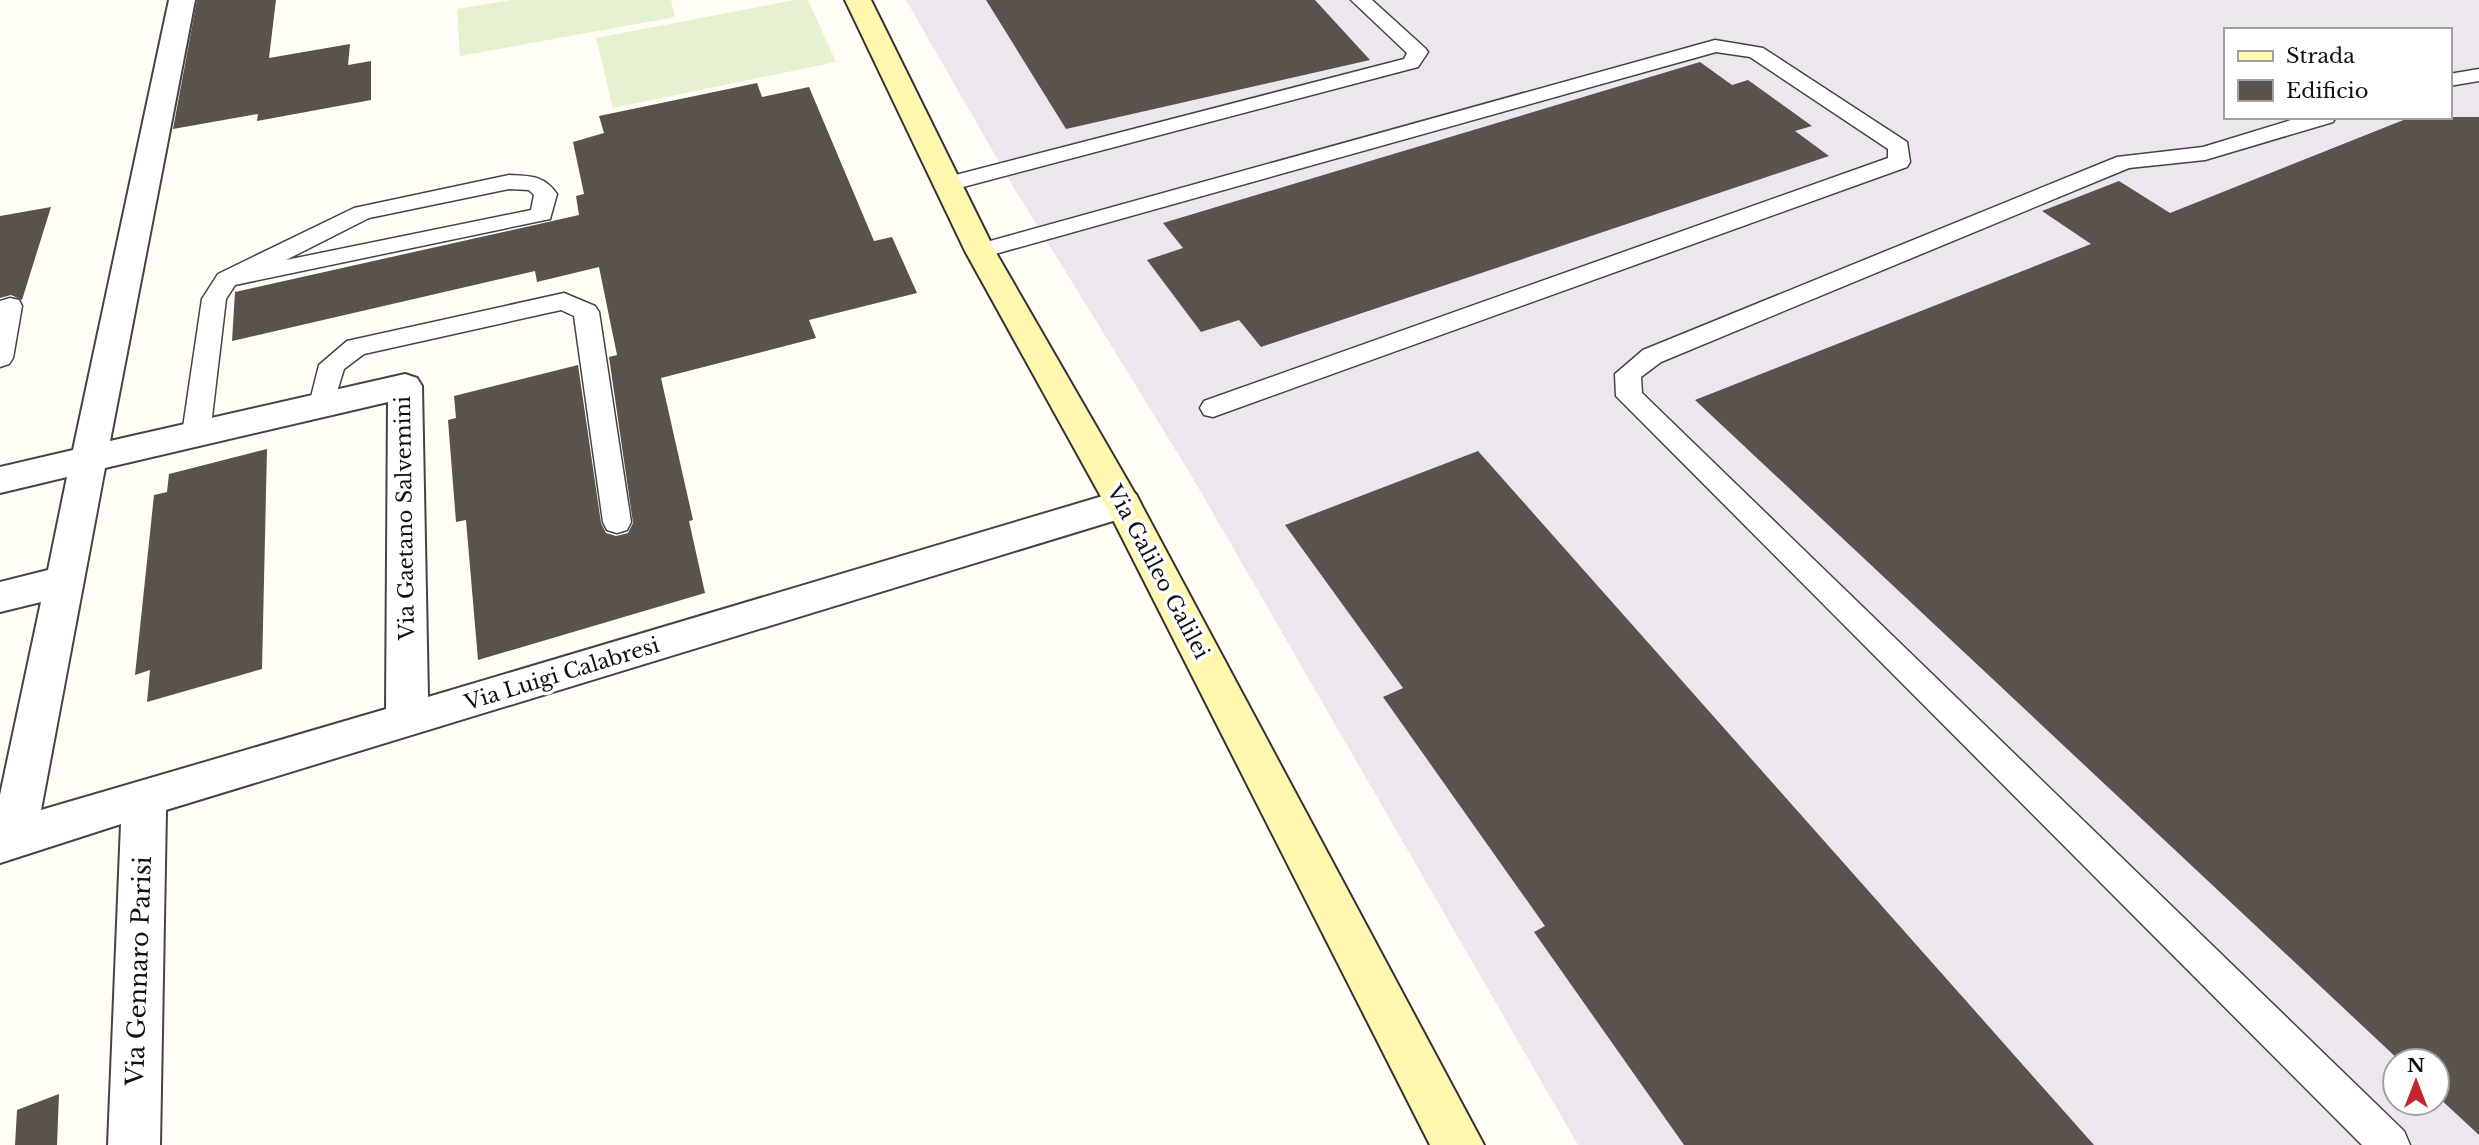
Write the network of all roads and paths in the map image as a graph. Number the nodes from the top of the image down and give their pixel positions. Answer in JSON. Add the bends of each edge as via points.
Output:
{"nodes":[{"id":1,"x":182,"y":0,"type":"edge"},
{"id":2,"x":858,"y":0,"type":"edge"},
{"id":3,"x":1361,"y":0,"type":"edge"},
{"id":4,"x":2479,"y":75,"type":"edge"},
{"id":5,"x":2451,"y":80,"type":"edge"},
{"id":6,"x":2318,"y":119,"type":"edge"},
{"id":7,"x":948,"y":184,"type":"junction"},
{"id":8,"x":980,"y":251,"type":"junction"},
{"id":9,"x":227,"y":279,"type":"junction"},
{"id":10,"x":0,"y":309,"type":"edge"},
{"id":11,"x":0,"y":358,"type":"edge"},
{"id":12,"x":321,"y":405,"type":"junction"},
{"id":13,"x":1213,"y":408,"type":"dead end"},
{"id":14,"x":196,"y":434,"type":"junction"},
{"id":15,"x":89,"y":459,"type":"junction"},
{"id":16,"x":0,"y":480,"type":"edge"},
{"id":17,"x":1123,"y":504,"type":"junction"},
{"id":18,"x":617,"y":522,"type":"dead end"},
{"id":19,"x":65,"y":581,"type":"junction"},
{"id":20,"x":0,"y":597,"type":"edge"},
{"id":21,"x":407,"y":721,"type":"junction"},
{"id":22,"x":144,"y":797,"type":"junction"},
{"id":23,"x":7,"y":841,"type":"edge"},
{"id":24,"x":134,"y":1145,"type":"edge"},
{"id":25,"x":1458,"y":1145,"type":"edge"},
{"id":26,"x":2390,"y":1145,"type":"edge"}],
"edges":[{"from":1,"to":15,"type":"street"},
{"from":2,"to":7,"type":"street","name":"Via Galileo Galilei"},
{"from":3,"to":7,"type":"lane","via":[[1418,52],[1411,63]]},
{"from":4,"to":5,"type":"lane"},
{"from":6,"to":26,"type":"lane","via":[[2205,153],[2125,162],[1652,356],[1628,374],[1629,396]]},
{"from":7,"to":8,"type":"street","name":"Via Galileo Galilei"},
{"from":8,"to":13,"type":"lane","via":[[1715,46],[1756,52],[1899,147],[1899,162],[1889,166]]},
{"from":8,"to":17,"type":"street","name":"Via Galileo Galilei"},
{"from":9,"to":9,"type":"lane","via":[[362,213],[509,182],[535,183],[546,194],[542,214],[531,218]]},
{"from":9,"to":14,"type":"lane","via":[[214,299]]},
{"from":10,"to":11,"type":"lane","via":[[10,306]]},
{"from":12,"to":14,"type":"street","name":"Via Gaetano Salvemini"},
{"from":12,"to":18,"type":"lane","via":[[332,365],[356,347],[564,301],[586,312]]},
{"from":12,"to":21,"type":"street","name":"Via Gaetano Salvemini","via":[[405,386]]},
{"from":14,"to":15,"type":"street","name":"Via Gaetano Salvemini"},
{"from":15,"to":16,"type":"street","name":"Via Gaetano Salvemini"},
{"from":15,"to":19,"type":"street"},
{"from":17,"to":21,"type":"street","name":"Via Luigi Calabresi"},
{"from":17,"to":25,"type":"street","name":"Via Galileo Galilei"},
{"from":19,"to":20,"type":"street"},
{"from":19,"to":23,"type":"street"},
{"from":21,"to":22,"type":"street","name":"Via Luigi Calabresi"},
{"from":22,"to":23,"type":"street","name":"Via Luigi Calabresi"},
{"from":22,"to":24,"type":"street","name":"Via Gennaro Parisi"}]}
